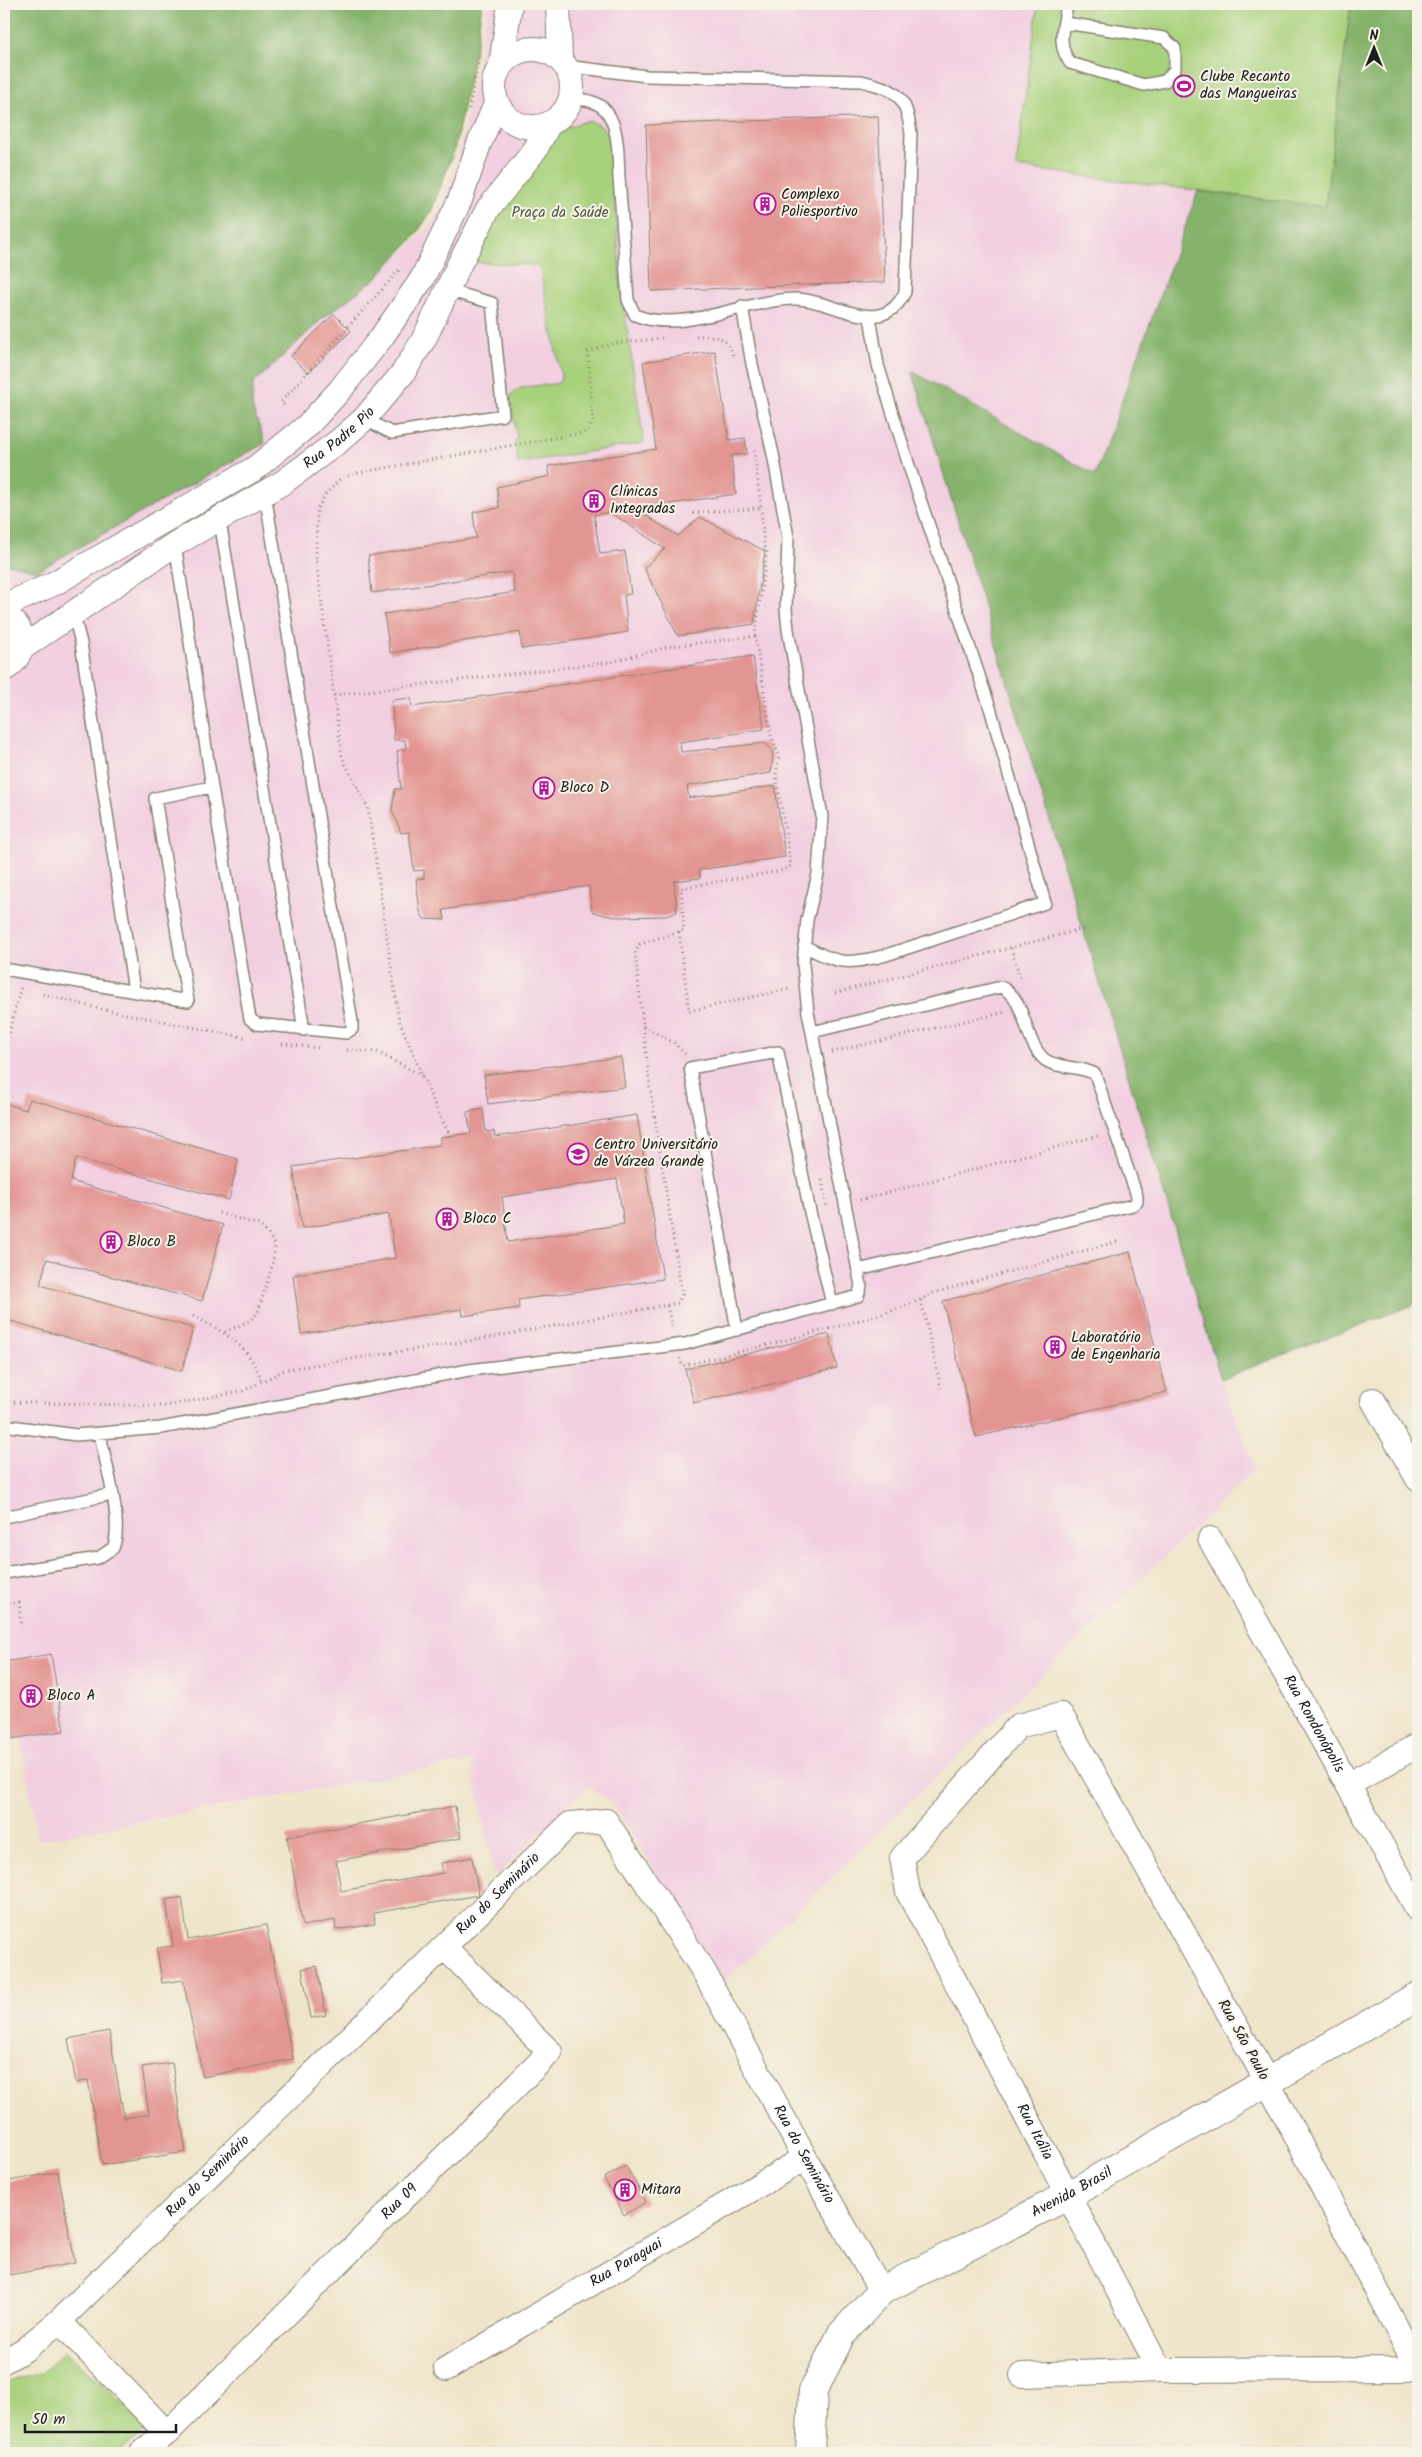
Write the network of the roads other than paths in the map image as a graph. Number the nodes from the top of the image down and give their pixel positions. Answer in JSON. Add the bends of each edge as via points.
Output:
{"nodes":[{"id":1,"x":510,"y":4,"type":"edge"},
{"id":2,"x":558,"y":4,"type":"edge"},
{"id":3,"x":1067,"y":4,"type":"edge"},
{"id":4,"x":1064,"y":23,"type":"junction"},
{"id":5,"x":490,"y":62,"type":"junction"},
{"id":6,"x":562,"y":62,"type":"junction"},
{"id":7,"x":570,"y":102,"type":"junction"},
{"id":8,"x":496,"y":104,"type":"junction"},
{"id":9,"x":549,"y":124,"type":"junction"},
{"id":10,"x":447,"y":290,"type":"junction"},
{"id":11,"x":742,"y":306,"type":"junction"},
{"id":12,"x":870,"y":317,"type":"junction"},
{"id":13,"x":364,"y":419,"type":"junction"},
{"id":14,"x":265,"y":494,"type":"junction"},
{"id":15,"x":220,"y":521,"type":"junction"},
{"id":16,"x":175,"y":544,"type":"junction"},
{"id":17,"x":4,"y":606,"type":"edge"},
{"id":18,"x":73,"y":612,"type":"junction"},
{"id":19,"x":4,"y":616,"type":"edge"},
{"id":20,"x":22,"y":648,"type":"junction"},
{"id":21,"x":4,"y":669,"type":"edge"},
{"id":22,"x":212,"y":787,"type":"junction"},
{"id":23,"x":804,"y":946,"type":"junction"},
{"id":24,"x":4,"y":969,"type":"edge"},
{"id":25,"x":134,"y":991,"type":"junction"},
{"id":26,"x":304,"y":1030,"type":"junction"},
{"id":27,"x":812,"y":1032,"type":"junction"},
{"id":28,"x":858,"y":1270,"type":"junction"},
{"id":29,"x":832,"y":1304,"type":"junction"},
{"id":30,"x":736,"y":1330,"type":"junction"},
{"id":31,"x":1373,"y":1400,"type":"dead end"},
{"id":32,"x":4,"y":1425,"type":"edge"},
{"id":33,"x":100,"y":1434,"type":"junction"},
{"id":34,"x":1418,"y":1479,"type":"edge"},
{"id":35,"x":113,"y":1494,"type":"junction"},
{"id":36,"x":4,"y":1517,"type":"edge"},
{"id":37,"x":1210,"y":1539,"type":"dead end"},
{"id":38,"x":4,"y":1573,"type":"edge"},
{"id":39,"x":1061,"y":1715,"type":"joint"},
{"id":40,"x":1418,"y":1745,"type":"edge"},
{"id":41,"x":1348,"y":1785,"type":"junction"},
{"id":42,"x":1418,"y":1910,"type":"edge"},
{"id":43,"x":444,"y":1948,"type":"junction"},
{"id":44,"x":1418,"y":1996,"type":"edge"},
{"id":45,"x":1267,"y":2081,"type":"junction"},
{"id":46,"x":805,"y":2158,"type":"junction"},
{"id":47,"x":1069,"y":2195,"type":"junction"},
{"id":48,"x":881,"y":2291,"type":"junction"},
{"id":49,"x":59,"y":2321,"type":"junction"},
{"id":50,"x":4,"y":2361,"type":"edge"},
{"id":51,"x":1418,"y":2369,"type":"edge"},
{"id":52,"x":446,"y":2370,"type":"dead end"},
{"id":53,"x":1160,"y":2370,"type":"junction"},
{"id":54,"x":1022,"y":2376,"type":"dead end"},
{"id":55,"x":166,"y":2432,"type":"junction"},
{"id":56,"x":142,"y":2453,"type":"edge"},
{"id":57,"x":810,"y":2453,"type":"edge"}],
"edges":[{"from":1,"to":5,"type":"street"},
{"from":2,"to":6,"type":"street"},
{"from":3,"to":4,"type":"lane"},
{"from":4,"to":4,"type":"lane","via":[[1164,38],[1175,48],[1175,69],[1165,81],[1144,85],[1070,63],[1060,44]]},
{"from":5,"to":6,"type":"street","via":[[529,49],[546,51]]},
{"from":5,"to":8,"type":"street"},
{"from":6,"to":7,"type":"street","via":[[572,83]]},
{"from":6,"to":12,"type":"lane","via":[[647,76],[861,81],[889,88],[901,99],[908,113],[911,134],[905,292],[886,314]]},
{"from":7,"to":9,"type":"street","via":[[559,118]]},
{"from":7,"to":11,"type":"lane","via":[[582,98],[594,102],[613,122],[628,300],[635,315],[649,321],[691,318]]},
{"from":8,"to":9,"type":"street","via":[[503,115],[524,127]]},
{"from":8,"to":17,"type":"street","name":"Rua Padre Pio","via":[[460,200],[422,279],[382,338],[307,426],[254,469],[53,584]]},
{"from":9,"to":10,"type":"street","name":"Rua Padre Pio","via":[[535,150],[488,209]]},
{"from":10,"to":13,"type":"street","name":"Rua Padre Pio","via":[[424,339],[403,373]]},
{"from":10,"to":13,"type":"lane","via":[[492,303],[503,415],[392,433]]},
{"from":11,"to":12,"type":"lane","via":[[799,299]]},
{"from":11,"to":23,"type":"lane","via":[[788,537],[788,630],[822,816],[818,874]]},
{"from":12,"to":23,"type":"lane","via":[[878,365],[991,711],[1045,904],[858,962],[837,962]]},
{"from":13,"to":14,"type":"street","name":"Rua Padre Pio"},
{"from":14,"to":15,"type":"street","name":"Rua Padre Pio"},
{"from":14,"to":26,"type":"lane","via":[[352,1022],[352,1029],[346,1033]]},
{"from":15,"to":16,"type":"street","name":"Rua Padre Pio"},
{"from":15,"to":26,"type":"lane"},
{"from":16,"to":18,"type":"street","name":"Rua Padre Pio"},
{"from":16,"to":22,"type":"lane"},
{"from":18,"to":20,"type":"street","name":"Rua Padre Pio"},
{"from":18,"to":25,"type":"lane","via":[[81,643]]},
{"from":19,"to":20,"type":"street","via":[[20,630]]},
{"from":20,"to":21,"type":"street","name":"Rua Padre Pio","via":[[15,661]]},
{"from":22,"to":25,"type":"lane","via":[[154,798],[188,1002]]},
{"from":22,"to":26,"type":"lane","via":[[250,1018],[257,1024]]},
{"from":23,"to":27,"type":"lane","via":[[803,973]]},
{"from":24,"to":25,"type":"lane"},
{"from":27,"to":28,"type":"lane"},
{"from":27,"to":28,"type":"lane","via":[[1001,987],[1009,991],[1030,1037],[1045,1060],[1060,1066],[1085,1068],[1095,1074],[1137,1196],[1136,1204]]},
{"from":28,"to":29,"type":"lane","via":[[861,1286],[858,1296]]},
{"from":29,"to":30,"type":"lane"},
{"from":29,"to":30,"type":"lane","via":[[778,1052],[690,1068]]},
{"from":30,"to":33,"type":"lane","via":[[677,1345],[469,1370],[161,1428]]},
{"from":31,"to":34,"type":"street"},
{"from":32,"to":33,"type":"lane","via":[[76,1435]]},
{"from":33,"to":35,"type":"lane"},
{"from":35,"to":36,"type":"lane"},
{"from":35,"to":38,"type":"lane","via":[[116,1540],[107,1554]]},
{"from":37,"to":41,"type":"street","name":"Rua Rondonópolis"},
{"from":39,"to":45,"type":"street","name":"Rua São Paulo"},
{"from":39,"to":47,"type":"street","name":"Rua Itália","via":[[1018,1726],[902,1858],[908,1892]]},
{"from":40,"to":41,"type":"street"},
{"from":41,"to":42,"type":"street","name":"Rua Rondonópolis"},
{"from":43,"to":46,"type":"street","name":"Rua do Seminário","via":[[570,1824],[606,1821],[703,1970]]},
{"from":43,"to":49,"type":"street","name":"Rua do Seminário"},
{"from":43,"to":55,"type":"street","name":"Rua 09","via":[[550,2052]]},
{"from":44,"to":45,"type":"street","name":"Avenida Brasil"},
{"from":45,"to":47,"type":"street","name":"Avenida Brasil"},
{"from":45,"to":51,"type":"street","name":"Rua São Paulo"},
{"from":46,"to":48,"type":"street","name":"Rua do Seminário"},
{"from":46,"to":52,"type":"street","name":"Rua Paraguai"},
{"from":47,"to":48,"type":"street","name":"Avenida Brasil"},
{"from":47,"to":53,"type":"street","name":"Rua Itália"},
{"from":48,"to":57,"type":"street","name":"Avenida Brasil","via":[[841,2335],[813,2391]]},
{"from":49,"to":50,"type":"street","name":"Rua do Seminário","via":[[24,2350]]},
{"from":49,"to":55,"type":"street"},
{"from":51,"to":53,"type":"street"},
{"from":53,"to":54,"type":"street"},
{"from":55,"to":56,"type":"street","name":"Rua 09"}]}
